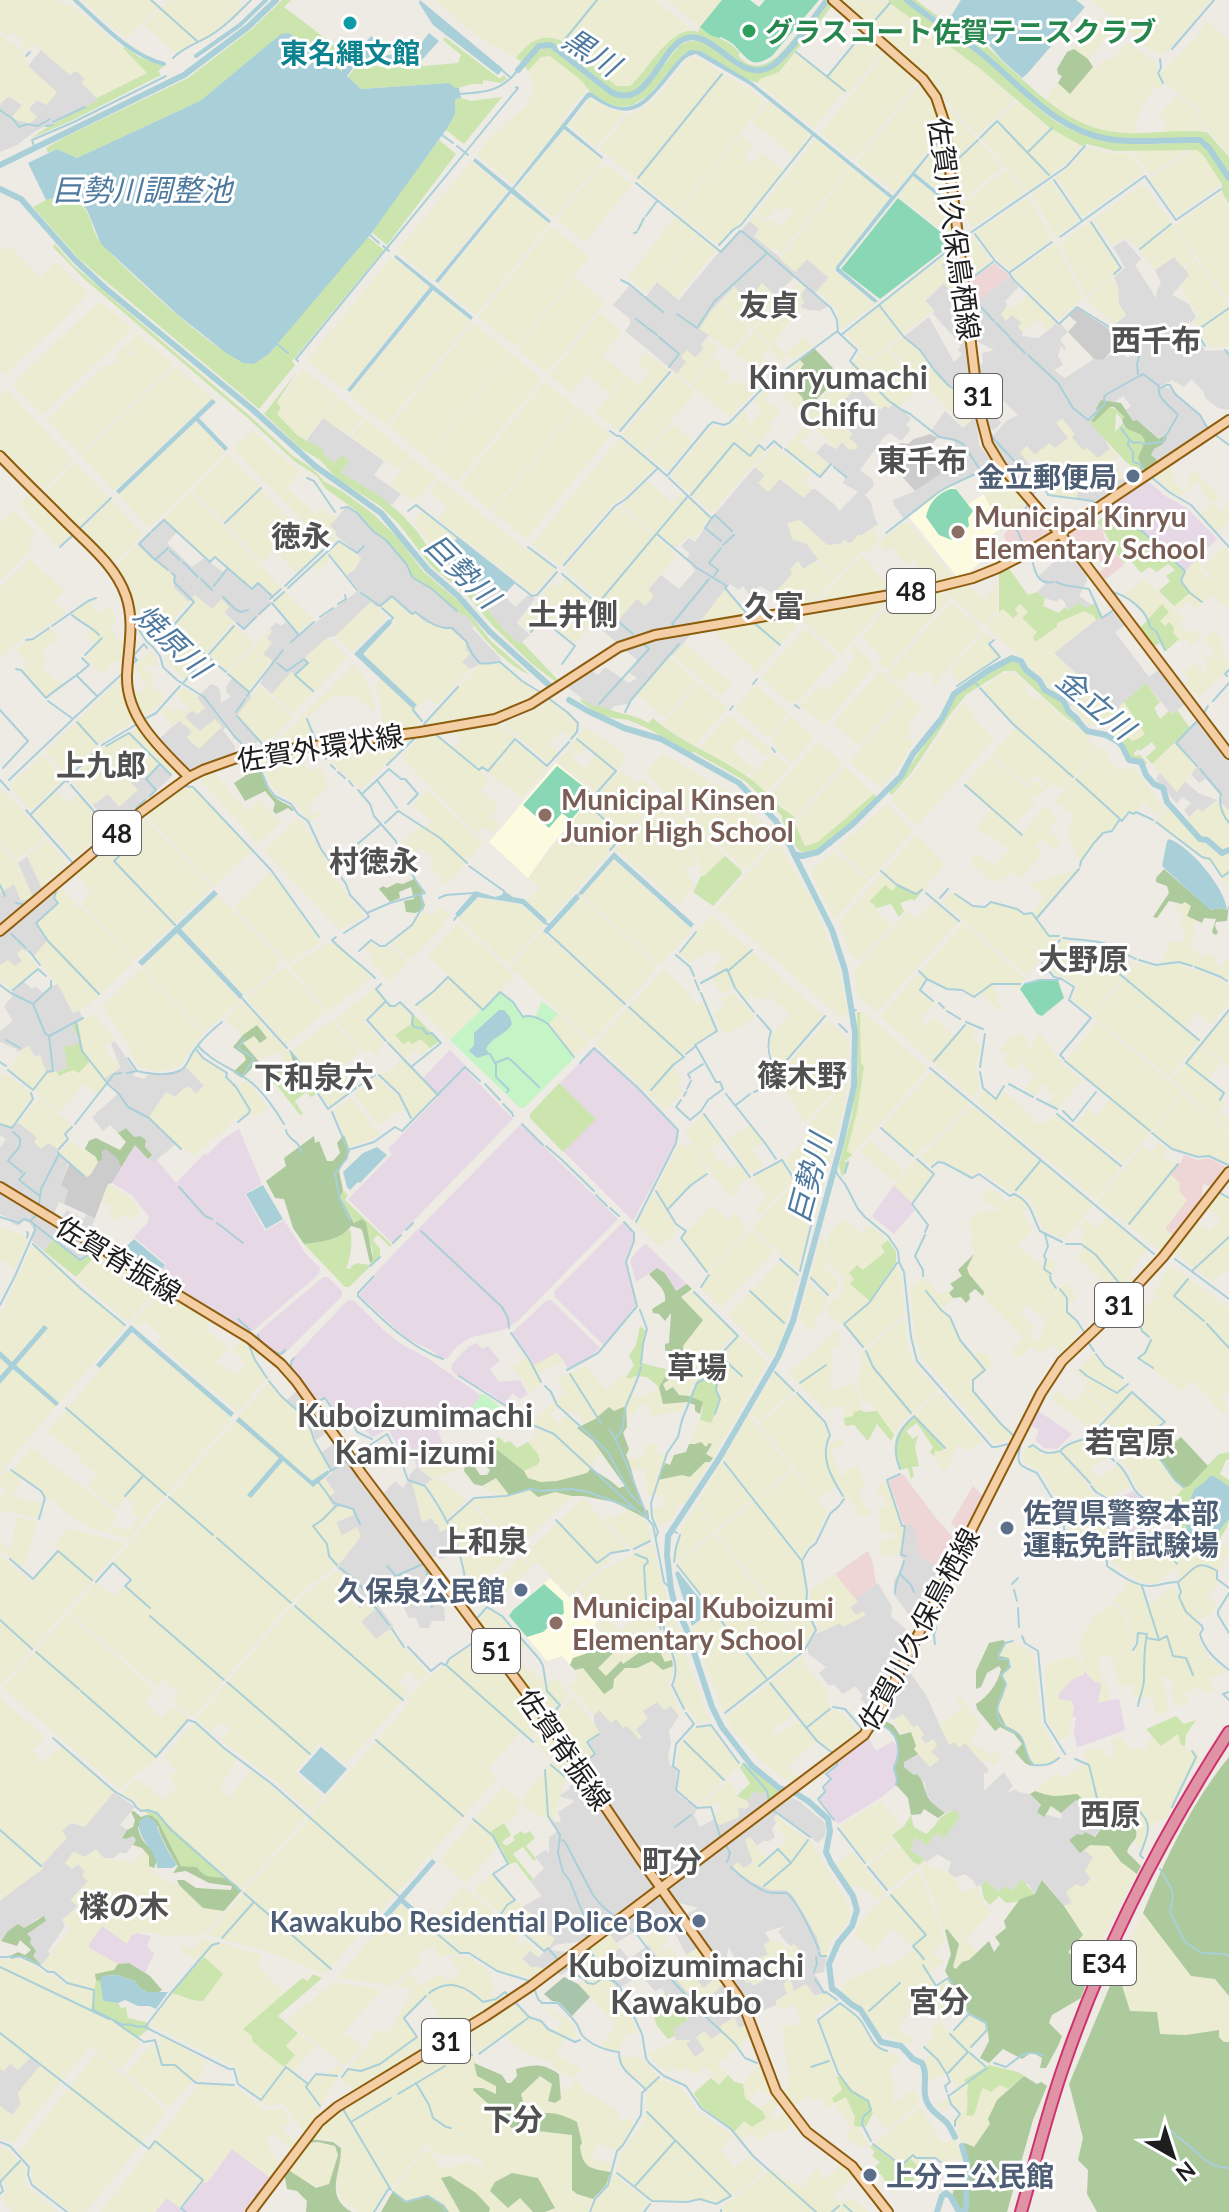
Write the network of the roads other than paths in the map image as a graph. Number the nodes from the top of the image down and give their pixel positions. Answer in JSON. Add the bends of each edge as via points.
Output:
{"nodes":[{"id":1,"x":833,"y":0,"type":"edge"},
{"id":2,"x":1229,"y":420,"type":"edge"},
{"id":3,"x":0,"y":456,"type":"edge"},
{"id":4,"x":1060,"y":533,"type":"junction"},
{"id":5,"x":1229,"y":754,"type":"edge"},
{"id":6,"x":189,"y":777,"type":"junction"},
{"id":7,"x":0,"y":931,"type":"edge"},
{"id":8,"x":1229,"y":1172,"type":"edge"},
{"id":9,"x":0,"y":1187,"type":"edge"},
{"id":10,"x":1229,"y":1730,"type":"edge"},
{"id":11,"x":1227,"y":1746,"type":"edge"},
{"id":12,"x":661,"y":1889,"type":"junction"},
{"id":13,"x":251,"y":2212,"type":"edge"},
{"id":14,"x":888,"y":2212,"type":"edge"},
{"id":15,"x":1024,"y":2212,"type":"edge"}],
"edges":[{"from":1,"to":4,"type":"main road","name":"佐賀川久保鳥栖線","number":"31","via":[[913,68],[936,97],[944,121],[983,427],[1002,467]]},
{"from":2,"to":4,"type":"main road","number":"48"},
{"from":3,"to":6,"type":"main road","via":[[110,568],[127,597],[127,677],[133,706],[151,737]]},
{"from":4,"to":5,"type":"main road","name":"佐賀川久保鳥栖線","number":"31"},
{"from":4,"to":6,"type":"main road","name":"佐賀外環状線","number":"48","via":[[998,568],[957,582],[624,645],[522,709],[495,719],[245,755]]},
{"from":6,"to":7,"type":"main road","name":"佐賀外環状線","number":"48"},
{"from":8,"to":12,"type":"main road","name":"佐賀川久保鳥栖線","number":"31","via":[[1163,1257],[1055,1370],[873,1723],[853,1745]]},
{"from":9,"to":12,"type":"main road","name":"佐賀脊振線","number":"51","via":[[249,1338],[281,1364],[548,1722]]},
{"from":10,"to":15,"type":"highway","number":"E34","via":[[1133,1900],[1086,2007],[1063,2066]]},
{"from":11,"to":15,"type":"highway","number":"E34","via":[[1154,1869],[1091,2007]]},
{"from":12,"to":13,"type":"main road","number":"31","via":[[507,2003],[337,2107],[319,2122]]},
{"from":12,"to":14,"type":"main road","name":"佐賀脊振線","number":"51","via":[[745,2009],[784,2103],[807,2132],[852,2166]]}]}
